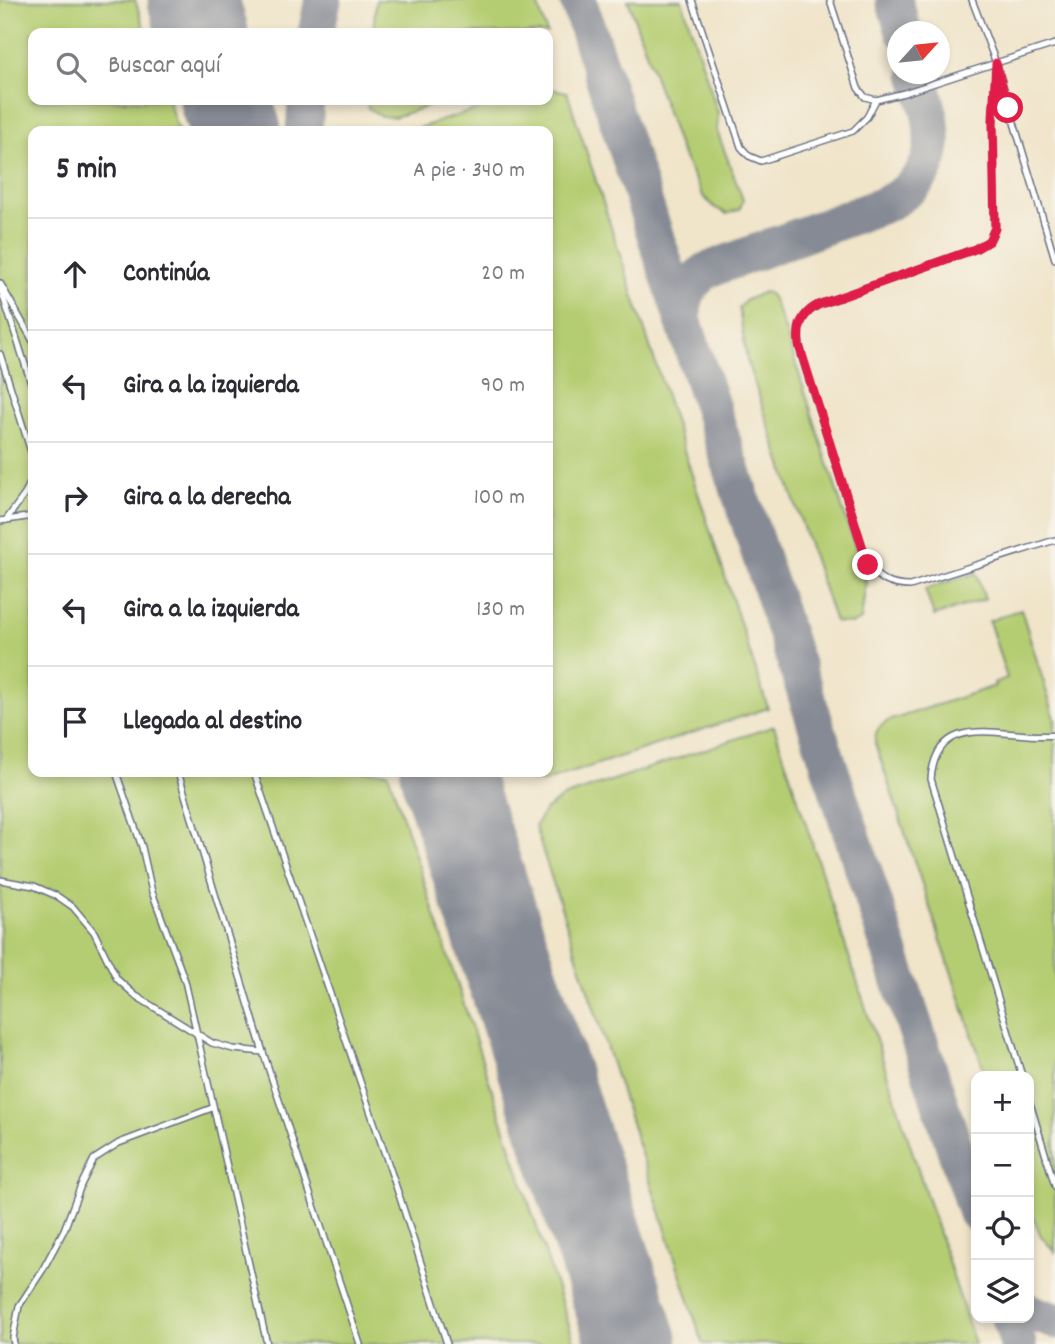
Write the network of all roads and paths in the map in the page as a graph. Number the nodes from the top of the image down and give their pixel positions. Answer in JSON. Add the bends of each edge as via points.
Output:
{"nodes":[{"id":1,"x":692,"y":0,"type":"edge"},
{"id":2,"x":830,"y":0,"type":"edge"},
{"id":3,"x":972,"y":0,"type":"edge"},
{"id":4,"x":1055,"y":44,"type":"edge"},
{"id":5,"x":996,"y":63,"type":"junction"},
{"id":6,"x":876,"y":100,"type":"junction"},
{"id":7,"x":1055,"y":259,"type":"edge"},
{"id":8,"x":0,"y":285,"type":"edge"},
{"id":9,"x":28,"y":333,"type":"edge"},
{"id":10,"x":0,"y":354,"type":"edge"},
{"id":11,"x":28,"y":373,"type":"edge"},
{"id":12,"x":28,"y":442,"type":"edge"},
{"id":13,"x":28,"y":487,"type":"edge"},
{"id":14,"x":28,"y":517,"type":"edge"},
{"id":15,"x":3,"y":520,"type":"edge"},
{"id":16,"x":1055,"y":540,"type":"edge"},
{"id":17,"x":1055,"y":735,"type":"edge"},
{"id":18,"x":118,"y":777,"type":"edge"},
{"id":19,"x":180,"y":777,"type":"edge"},
{"id":20,"x":256,"y":777,"type":"edge"},
{"id":21,"x":0,"y":880,"type":"edge"},
{"id":22,"x":197,"y":1032,"type":"junction"},
{"id":23,"x":263,"y":1052,"type":"junction"},
{"id":24,"x":1020,"y":1071,"type":"edge"},
{"id":25,"x":212,"y":1108,"type":"junction"},
{"id":26,"x":1034,"y":1117,"type":"edge"},
{"id":27,"x":1055,"y":1186,"type":"edge"},
{"id":28,"x":14,"y":1344,"type":"edge"},
{"id":29,"x":267,"y":1344,"type":"edge"},
{"id":30,"x":360,"y":1344,"type":"edge"},
{"id":31,"x":447,"y":1344,"type":"edge"}],
"edges":[{"from":1,"to":6,"type":"lane","via":[[729,115],[749,156],[761,161],[853,131]]},
{"from":2,"to":6,"type":"lane","via":[[858,88],[865,97]]},
{"from":3,"to":5,"type":"lane"},
{"from":4,"to":5,"type":"lane"},
{"from":5,"to":6,"type":"lane"},
{"from":5,"to":7,"type":"lane"},
{"from":5,"to":16,"type":"lane","via":[[995,228],[989,241],[810,309],[797,332],[868,565],[884,581],[910,586]]},
{"from":8,"to":9,"type":"lane"},
{"from":8,"to":11,"type":"lane"},
{"from":10,"to":12,"type":"lane"},
{"from":13,"to":15,"type":"lane"},
{"from":14,"to":15,"type":"lane"},
{"from":17,"to":24,"type":"lane","via":[[986,731],[958,736],[941,745],[932,764],[931,779]]},
{"from":18,"to":22,"type":"lane","via":[[185,981]]},
{"from":19,"to":23,"type":"lane"},
{"from":20,"to":31,"type":"lane"},
{"from":21,"to":22,"type":"lane","via":[[34,886],[74,907],[94,932],[117,979],[136,996]]},
{"from":22,"to":23,"type":"lane","via":[[212,1043]]},
{"from":22,"to":25,"type":"lane"},
{"from":23,"to":30,"type":"lane"},
{"from":25,"to":28,"type":"lane","via":[[119,1143],[94,1159],[64,1230],[19,1306]]},
{"from":25,"to":29,"type":"lane"},
{"from":26,"to":27,"type":"lane"}]}
